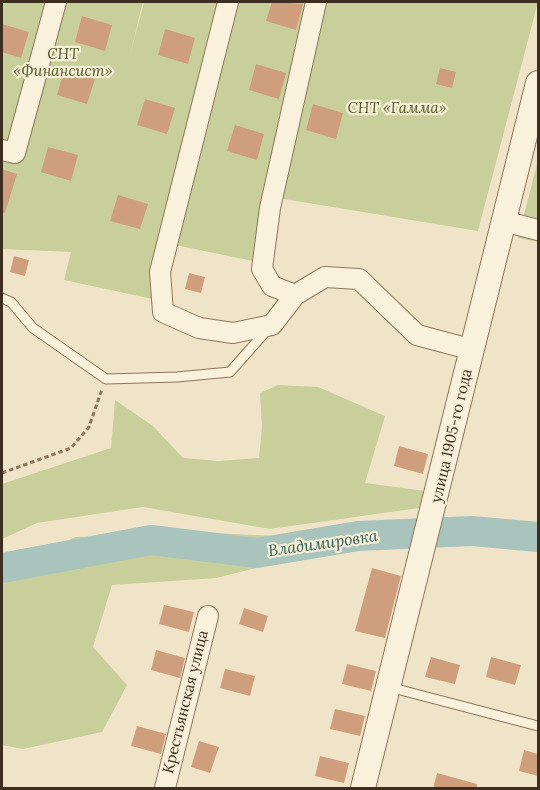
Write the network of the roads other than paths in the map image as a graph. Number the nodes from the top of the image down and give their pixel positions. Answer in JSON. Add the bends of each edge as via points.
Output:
{"nodes":[{"id":1,"x":56,"y":2,"type":"edge"},
{"id":2,"x":228,"y":2,"type":"edge"},
{"id":3,"x":316,"y":2,"type":"edge"},
{"id":4,"x":538,"y":83,"type":"edge"},
{"id":5,"x":8,"y":152,"type":"edge"},
{"id":6,"x":503,"y":221,"type":"junction"},
{"id":7,"x":538,"y":230,"type":"edge"},
{"id":8,"x":295,"y":295,"type":"junction"},
{"id":9,"x":2,"y":298,"type":"edge"},
{"id":10,"x":272,"y":325,"type":"junction"},
{"id":11,"x":473,"y":350,"type":"junction"},
{"id":12,"x":208,"y":616,"type":"dead end"},
{"id":13,"x":389,"y":687,"type":"junction"},
{"id":14,"x":538,"y":726,"type":"edge"},
{"id":15,"x":165,"y":789,"type":"edge"},
{"id":16,"x":363,"y":789,"type":"edge"}],
"edges":[{"from":1,"to":5,"type":"street"},
{"from":2,"to":10,"type":"street","via":[[160,272],[163,312],[199,328],[233,333]]},
{"from":3,"to":8,"type":"street","via":[[270,208],[262,269],[272,286]]},
{"from":4,"to":6,"type":"street","name":"улица 1905-го года"},
{"from":6,"to":7,"type":"street"},
{"from":6,"to":11,"type":"street","name":"улица 1905-го года"},
{"from":8,"to":10,"type":"street"},
{"from":8,"to":11,"type":"street","via":[[325,277],[359,279],[417,335]]},
{"from":9,"to":10,"type":"lane","via":[[12,302],[33,328],[106,379],[230,372]]},
{"from":11,"to":13,"type":"street","name":"улица 1905-го года"},
{"from":12,"to":15,"type":"street","name":"Крестьянская улица"},
{"from":13,"to":14,"type":"lane"},
{"from":13,"to":16,"type":"street","name":"улица 1905-го года"}]}
